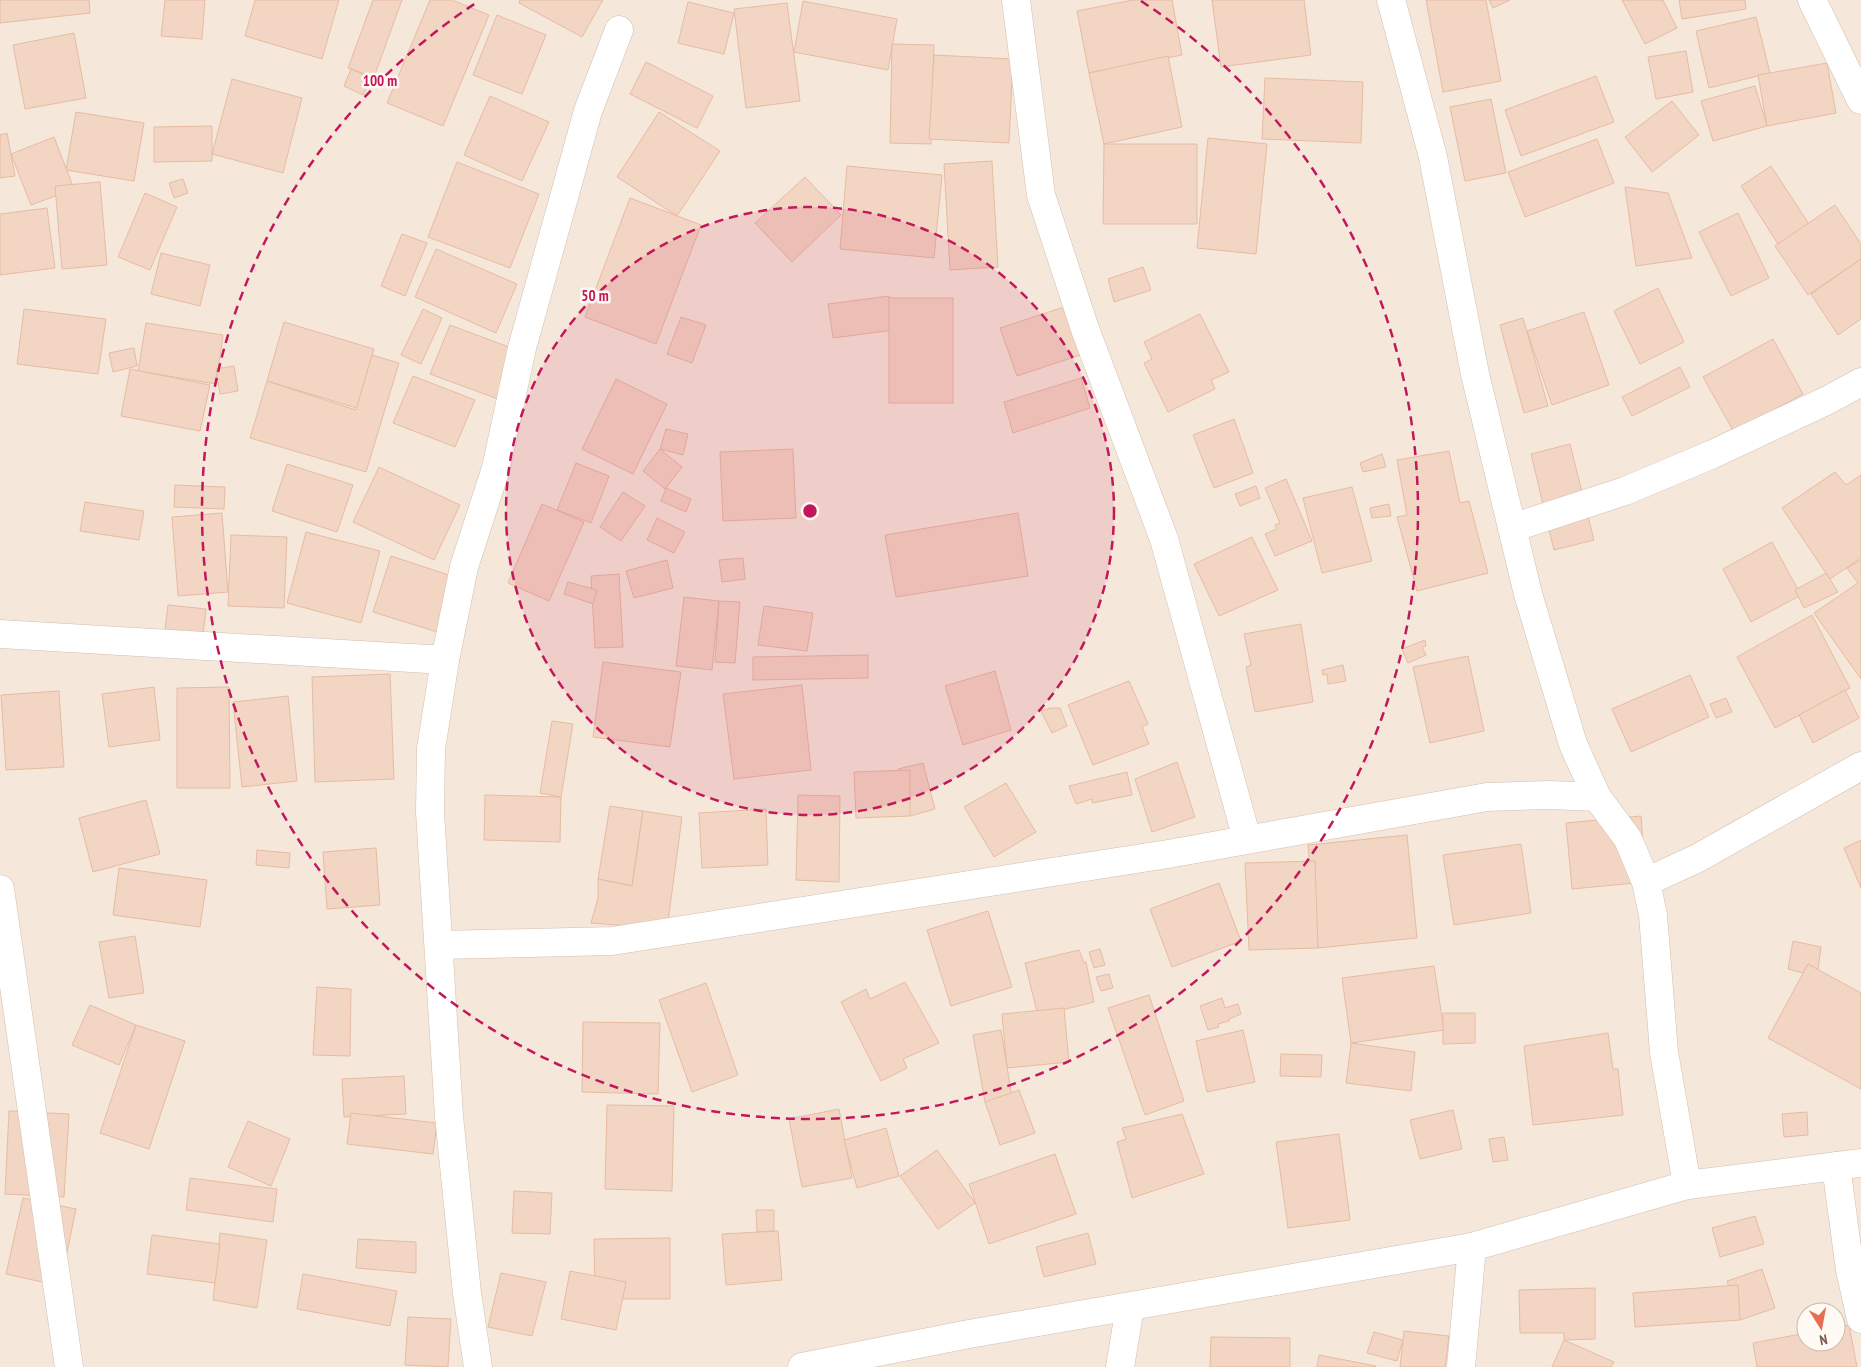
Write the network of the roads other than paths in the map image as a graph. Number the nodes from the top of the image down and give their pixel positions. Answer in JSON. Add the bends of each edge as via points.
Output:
{"nodes":[{"id":1,"x":1016,"y":0,"type":"edge"},
{"id":2,"x":1391,"y":0,"type":"edge"},
{"id":3,"x":1812,"y":0,"type":"edge"},
{"id":4,"x":619,"y":30,"type":"dead end"},
{"id":5,"x":1861,"y":100,"type":"edge"},
{"id":6,"x":1861,"y":382,"type":"edge"},
{"id":7,"x":1512,"y":528,"type":"junction"},
{"id":8,"x":0,"y":634,"type":"edge"},
{"id":9,"x":445,"y":660,"type":"junction"},
{"id":10,"x":1861,"y":766,"type":"edge"},
{"id":11,"x":1597,"y":797,"type":"junction"},
{"id":12,"x":1247,"y":839,"type":"junction"},
{"id":13,"x":1646,"y":882,"type":"junction"},
{"id":14,"x":0,"y":889,"type":"edge"},
{"id":15,"x":440,"y":945,"type":"junction"},
{"id":16,"x":1849,"y":1164,"type":"edge"},
{"id":17,"x":1688,"y":1185,"type":"junction"},
{"id":18,"x":1472,"y":1247,"type":"junction"},
{"id":19,"x":1130,"y":1307,"type":"junction"},
{"id":20,"x":1861,"y":1319,"type":"edge"},
{"id":21,"x":69,"y":1367,"type":"edge"},
{"id":22,"x":478,"y":1367,"type":"edge"},
{"id":23,"x":802,"y":1367,"type":"edge"},
{"id":24,"x":1120,"y":1367,"type":"edge"},
{"id":25,"x":1461,"y":1367,"type":"edge"}],
"edges":[{"from":1,"to":12,"type":"street","via":[[1041,195],[1084,329],[1164,539]]},
{"from":2,"to":7,"type":"street","via":[[1433,157],[1475,374]]},
{"from":3,"to":5,"type":"street"},
{"from":4,"to":9,"type":"street","via":[[588,112],[522,348],[496,468],[464,567]]},
{"from":6,"to":7,"type":"street","via":[[1712,454],[1625,491]]},
{"from":7,"to":11,"type":"street","via":[[1530,602],[1573,744]]},
{"from":8,"to":9,"type":"street"},
{"from":9,"to":15,"type":"street","via":[[431,749],[430,812]]},
{"from":10,"to":13,"type":"street","via":[[1698,858]]},
{"from":11,"to":12,"type":"street","via":[[1487,797]]},
{"from":11,"to":13,"type":"street","via":[[1628,839]]},
{"from":12,"to":15,"type":"street","via":[[612,942]]},
{"from":13,"to":17,"type":"street","via":[[1653,915],[1664,1052]]},
{"from":14,"to":21,"type":"street"},
{"from":15,"to":22,"type":"street","via":[[449,1116]]},
{"from":16,"to":17,"type":"street"},
{"from":16,"to":20,"type":"street","via":[[1850,1270]]},
{"from":17,"to":18,"type":"street"},
{"from":18,"to":19,"type":"street"},
{"from":18,"to":25,"type":"street"},
{"from":19,"to":23,"type":"street"},
{"from":19,"to":24,"type":"street"}]}
